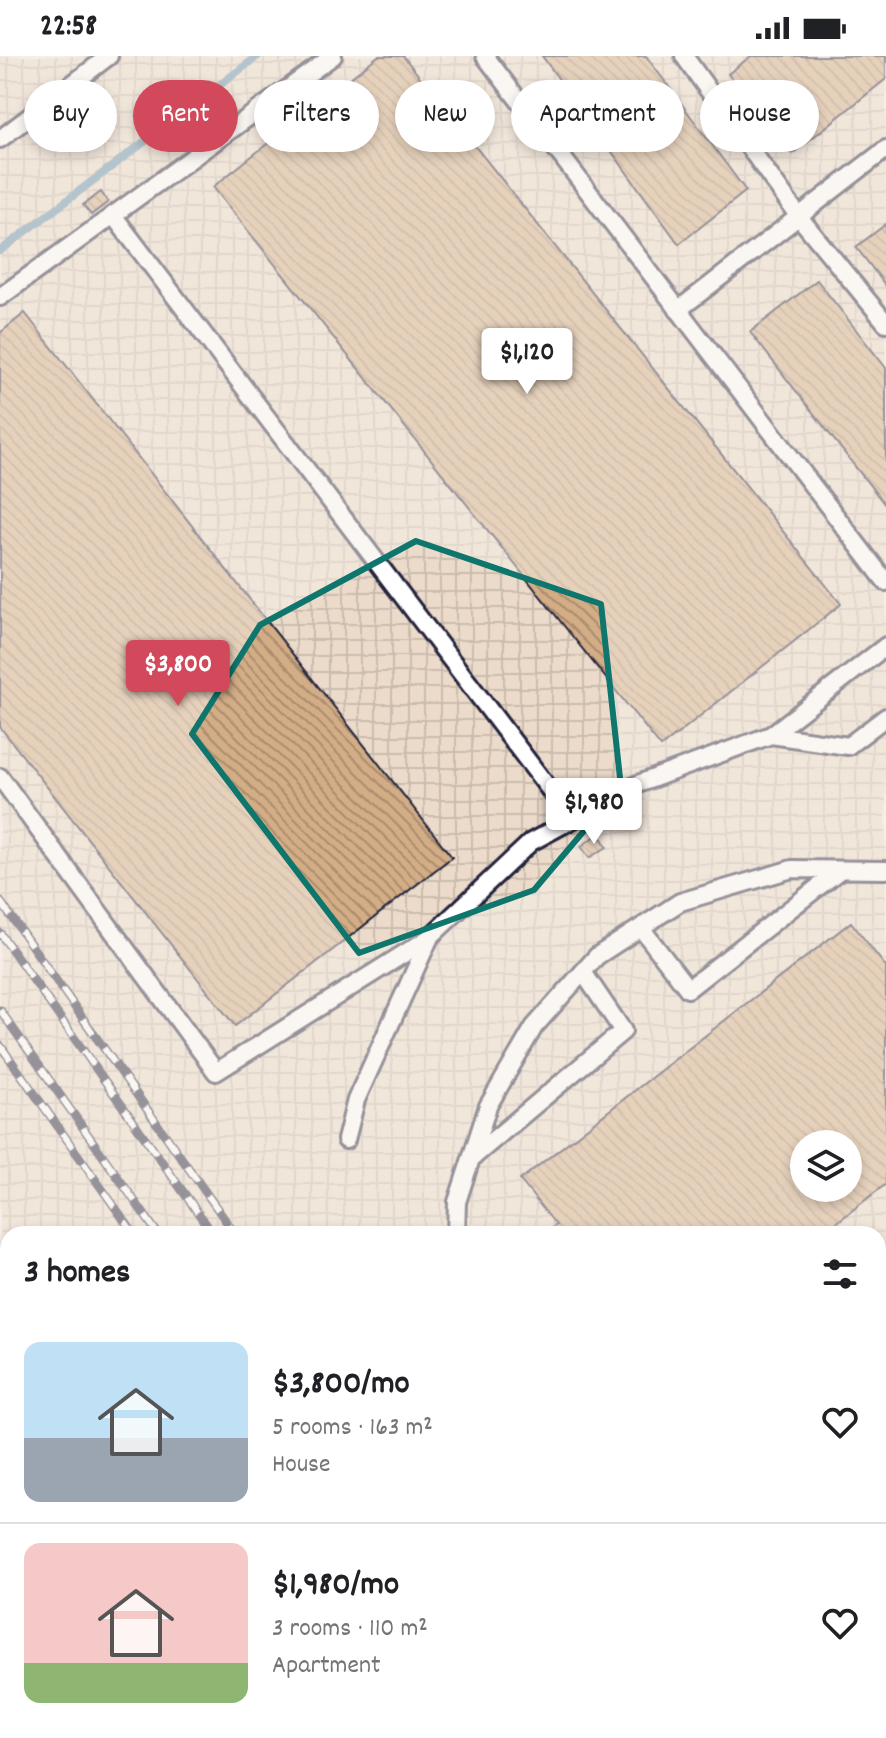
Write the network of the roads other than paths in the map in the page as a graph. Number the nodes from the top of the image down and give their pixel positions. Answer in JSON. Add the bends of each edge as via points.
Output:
{"nodes":[{"id":1,"x":109,"y":56,"type":"edge"},
{"id":2,"x":333,"y":56,"type":"edge"},
{"id":3,"x":485,"y":56,"type":"edge"},
{"id":4,"x":684,"y":56,"type":"edge"},
{"id":5,"x":4,"y":134,"type":"edge"},
{"id":6,"x":886,"y":149,"type":"edge"},
{"id":7,"x":113,"y":215,"type":"junction"},
{"id":8,"x":799,"y":217,"type":"junction"},
{"id":9,"x":0,"y":297,"type":"edge"},
{"id":10,"x":678,"y":310,"type":"junction"},
{"id":11,"x":886,"y":323,"type":"edge"},
{"id":12,"x":886,"y":582,"type":"edge"},
{"id":13,"x":886,"y":646,"type":"edge"},
{"id":14,"x":886,"y":717,"type":"edge"},
{"id":15,"x":771,"y":735,"type":"junction"},
{"id":16,"x":0,"y":777,"type":"edge"},
{"id":17,"x":572,"y":819,"type":"junction"},
{"id":18,"x":840,"y":870,"type":"junction"},
{"id":19,"x":886,"y":870,"type":"edge"},
{"id":20,"x":641,"y":928,"type":"junction"},
{"id":21,"x":430,"y":937,"type":"junction"},
{"id":22,"x":583,"y":972,"type":"junction"},
{"id":23,"x":346,"y":1140,"type":"dead end"},
{"id":24,"x":472,"y":1158,"type":"junction"},
{"id":25,"x":456,"y":1226,"type":"edge"}],
"edges":[{"from":1,"to":5,"type":"lane"},
{"from":2,"to":7,"type":"lane"},
{"from":3,"to":10,"type":"lane"},
{"from":4,"to":8,"type":"lane"},
{"from":6,"to":8,"type":"lane"},
{"from":7,"to":9,"type":"lane"},
{"from":7,"to":17,"type":"lane"},
{"from":8,"to":10,"type":"lane"},
{"from":8,"to":11,"type":"lane"},
{"from":10,"to":12,"type":"lane"},
{"from":13,"to":15,"type":"lane"},
{"from":14,"to":15,"type":"lane","via":[[848,746]]},
{"from":15,"to":17,"type":"lane","via":[[638,784]]},
{"from":16,"to":21,"type":"lane","via":[[216,1072]]},
{"from":17,"to":21,"type":"lane","via":[[531,842]]},
{"from":18,"to":19,"type":"lane"},
{"from":18,"to":20,"type":"lane","via":[[778,873],[680,902]]},
{"from":18,"to":20,"type":"lane","via":[[688,989]]},
{"from":20,"to":22,"type":"lane","via":[[597,956]]},
{"from":21,"to":23,"type":"lane","via":[[356,1100]]},
{"from":22,"to":24,"type":"lane","via":[[534,1027],[488,1106]]},
{"from":22,"to":24,"type":"lane","via":[[623,1031]]},
{"from":24,"to":25,"type":"lane","via":[[457,1202]]}]}
